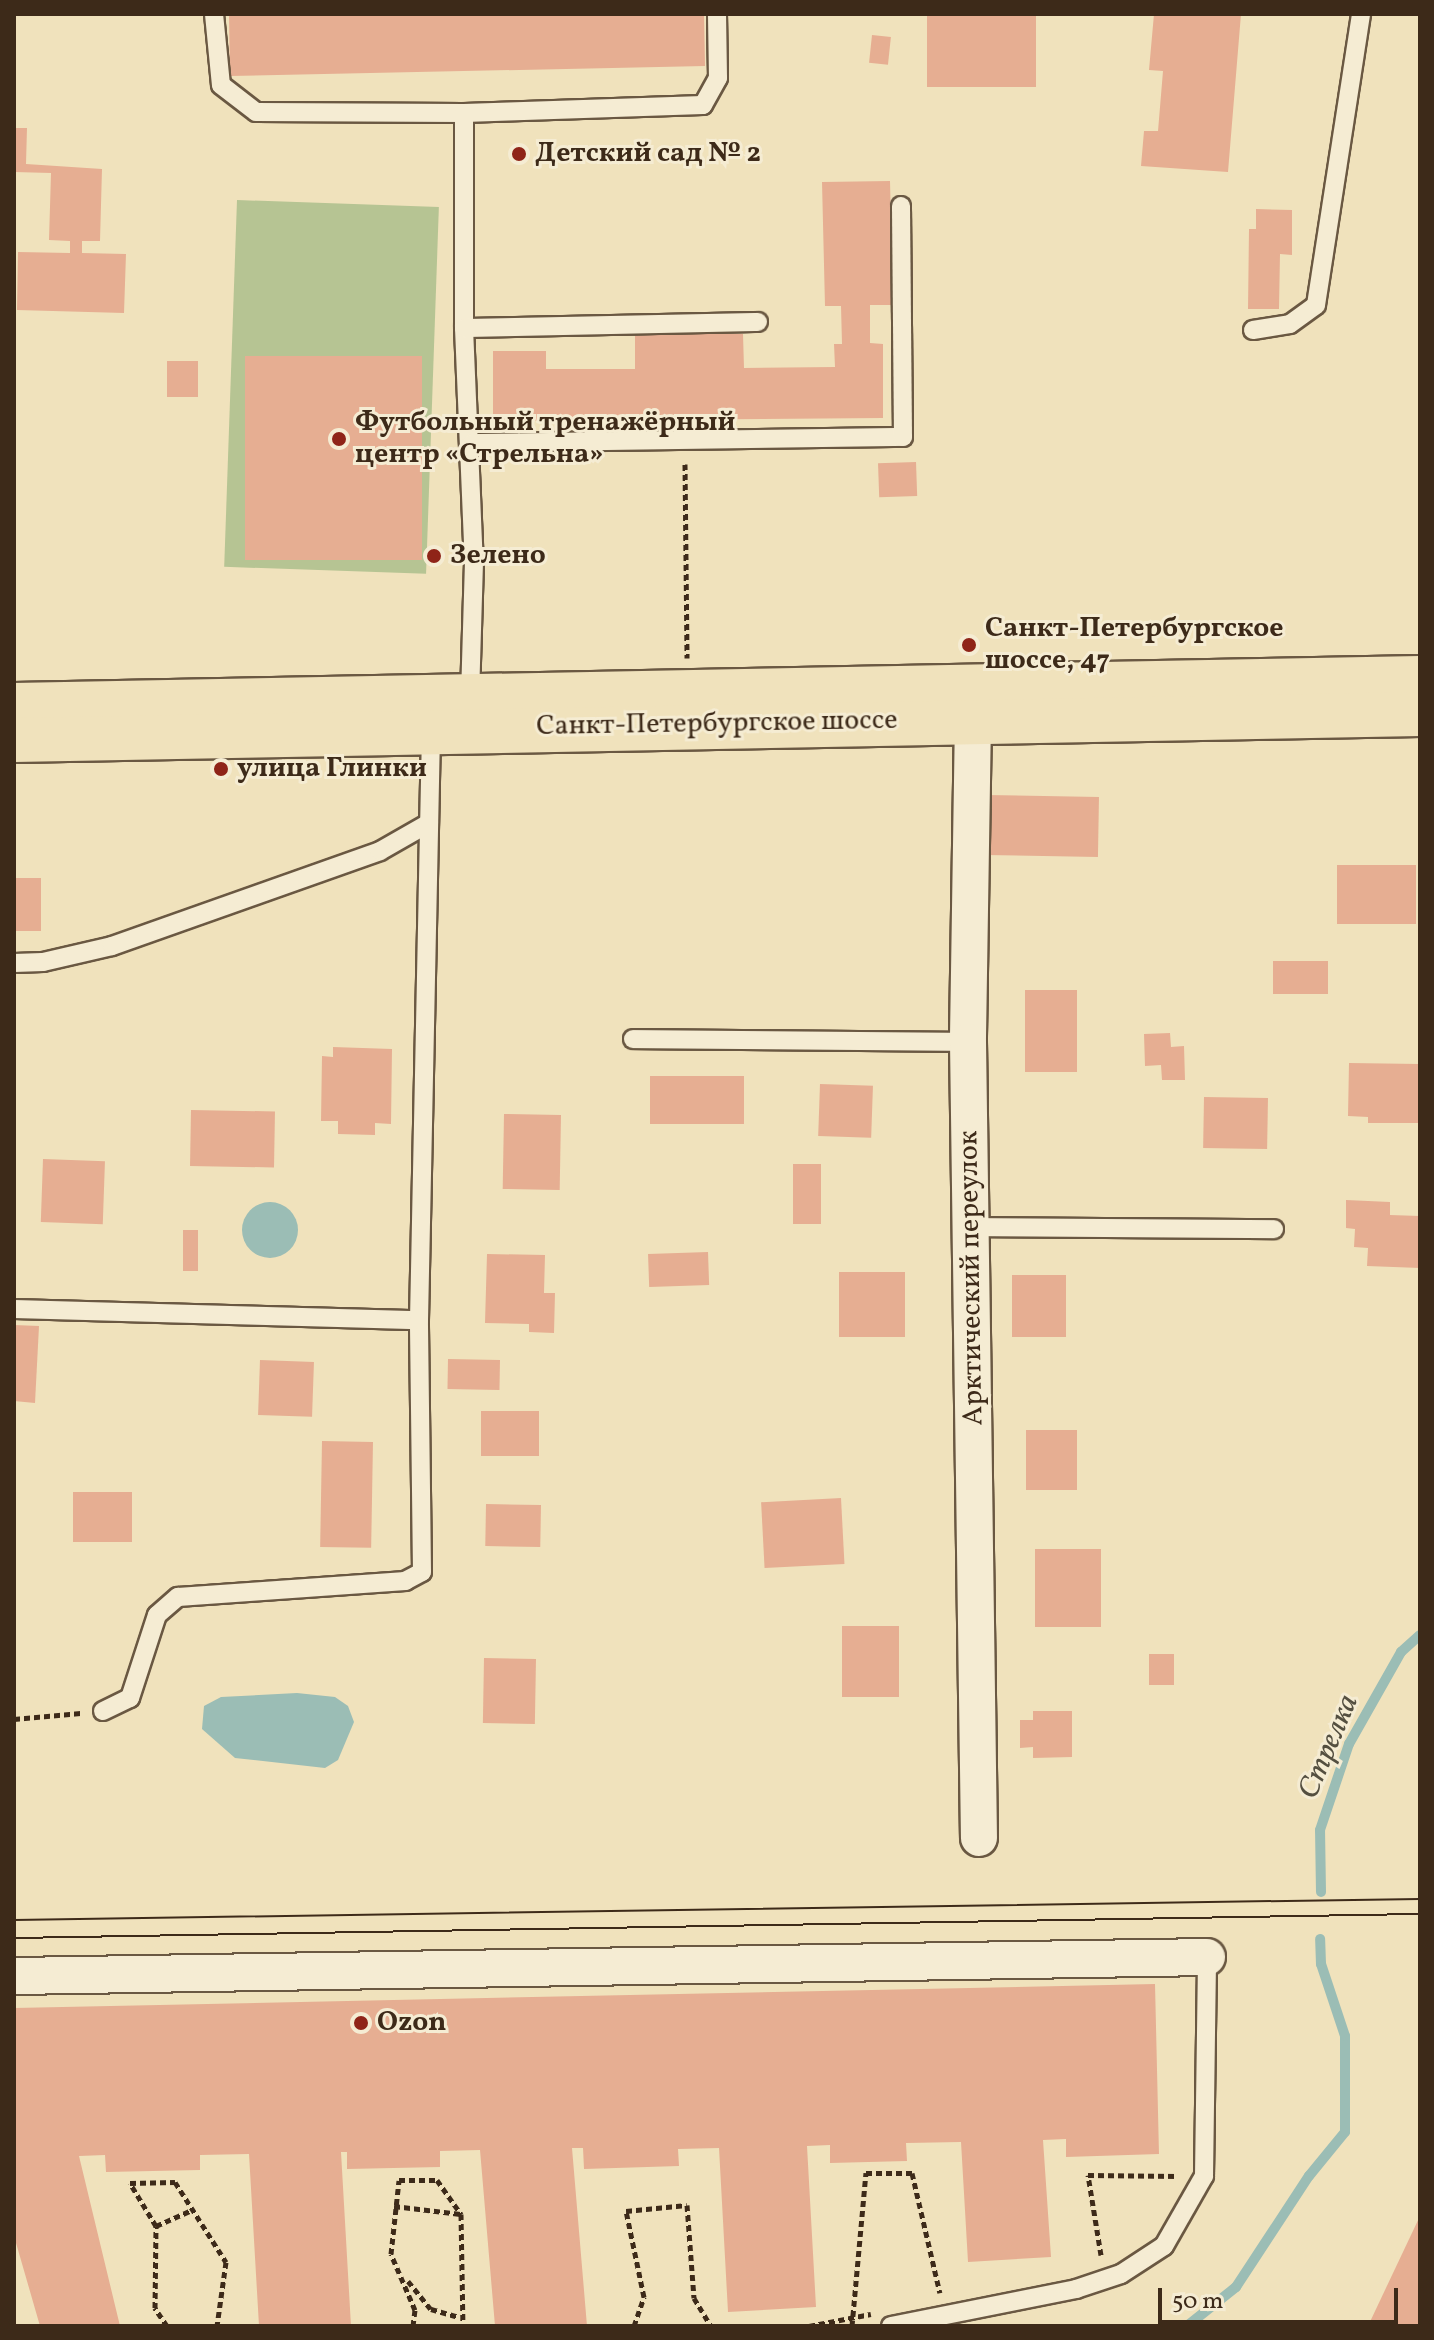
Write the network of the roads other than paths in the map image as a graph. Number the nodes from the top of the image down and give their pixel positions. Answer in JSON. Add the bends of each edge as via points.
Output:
{"nodes":[{"id":1,"x":214,"y":14,"type":"edge"},
{"id":2,"x":717,"y":14,"type":"edge"},
{"id":3,"x":1361,"y":14,"type":"edge"},
{"id":4,"x":464,"y":113,"type":"junction"},
{"id":5,"x":901,"y":206,"type":"dead end"},
{"id":6,"x":758,"y":322,"type":"dead end"},
{"id":7,"x":464,"y":328,"type":"junction"},
{"id":8,"x":1253,"y":330,"type":"dead end"},
{"id":9,"x":472,"y":443,"type":"junction"},
{"id":10,"x":1420,"y":678,"type":"edge"},
{"id":11,"x":470,"y":694,"type":"junction"},
{"id":12,"x":14,"y":705,"type":"edge"},
{"id":13,"x":1420,"y":714,"type":"edge"},
{"id":14,"x":973,"y":718,"type":"junction"},
{"id":15,"x":431,"y":731,"type":"junction"},
{"id":16,"x":14,"y":740,"type":"edge"},
{"id":17,"x":429,"y":823,"type":"junction"},
{"id":18,"x":14,"y":963,"type":"edge"},
{"id":19,"x":633,"y":1039,"type":"dead end"},
{"id":20,"x":968,"y":1042,"type":"junction"},
{"id":21,"x":971,"y":1227,"type":"junction"},
{"id":22,"x":1274,"y":1229,"type":"dead end"},
{"id":23,"x":14,"y":1309,"type":"edge"},
{"id":24,"x":419,"y":1320,"type":"junction"},
{"id":25,"x":103,"y":1711,"type":"road end"},
{"id":26,"x":979,"y":1838,"type":"dead end"},
{"id":27,"x":1207,"y":1957,"type":"joint"},
{"id":28,"x":14,"y":1976,"type":"edge"},
{"id":29,"x":887,"y":2319,"type":"edge"}],
"edges":[{"from":1,"to":4,"type":"lane","via":[[221,85],[256,112]]},
{"from":2,"to":4,"type":"lane","via":[[718,78],[703,105]]},
{"from":3,"to":8,"type":"lane","via":[[1316,305],[1290,324]]},
{"from":4,"to":7,"type":"lane"},
{"from":5,"to":9,"type":"lane","via":[[903,437]]},
{"from":6,"to":7,"type":"lane"},
{"from":7,"to":9,"type":"lane"},
{"from":9,"to":11,"type":"lane"},
{"from":10,"to":11,"type":"main road","name":"Санкт-Петербургское шоссе"},
{"from":11,"to":12,"type":"main road","name":"Санкт-Петербургское шоссе"},
{"from":13,"to":14,"type":"main road","name":"Санкт-Петербургское шоссе"},
{"from":14,"to":15,"type":"main road","name":"Санкт-Петербургское шоссе"},
{"from":14,"to":20,"type":"street","name":"Арктический переулок"},
{"from":15,"to":16,"type":"main road","name":"Санкт-Петербургское шоссе"},
{"from":15,"to":17,"type":"lane"},
{"from":17,"to":18,"type":"lane","via":[[380,851],[112,946]]},
{"from":17,"to":24,"type":"lane"},
{"from":19,"to":20,"type":"lane"},
{"from":20,"to":21,"type":"street","name":"Арктический переулок"},
{"from":21,"to":22,"type":"lane"},
{"from":21,"to":26,"type":"street","name":"Арктический переулок"},
{"from":23,"to":24,"type":"lane"},
{"from":24,"to":25,"type":"lane","via":[[422,1572],[405,1581],[178,1597],[157,1615],[130,1698]]},
{"from":27,"to":28,"type":"street"},
{"from":27,"to":29,"type":"lane","via":[[1204,2176],[1164,2246],[1121,2274],[1076,2289],[945,2315]]}]}
